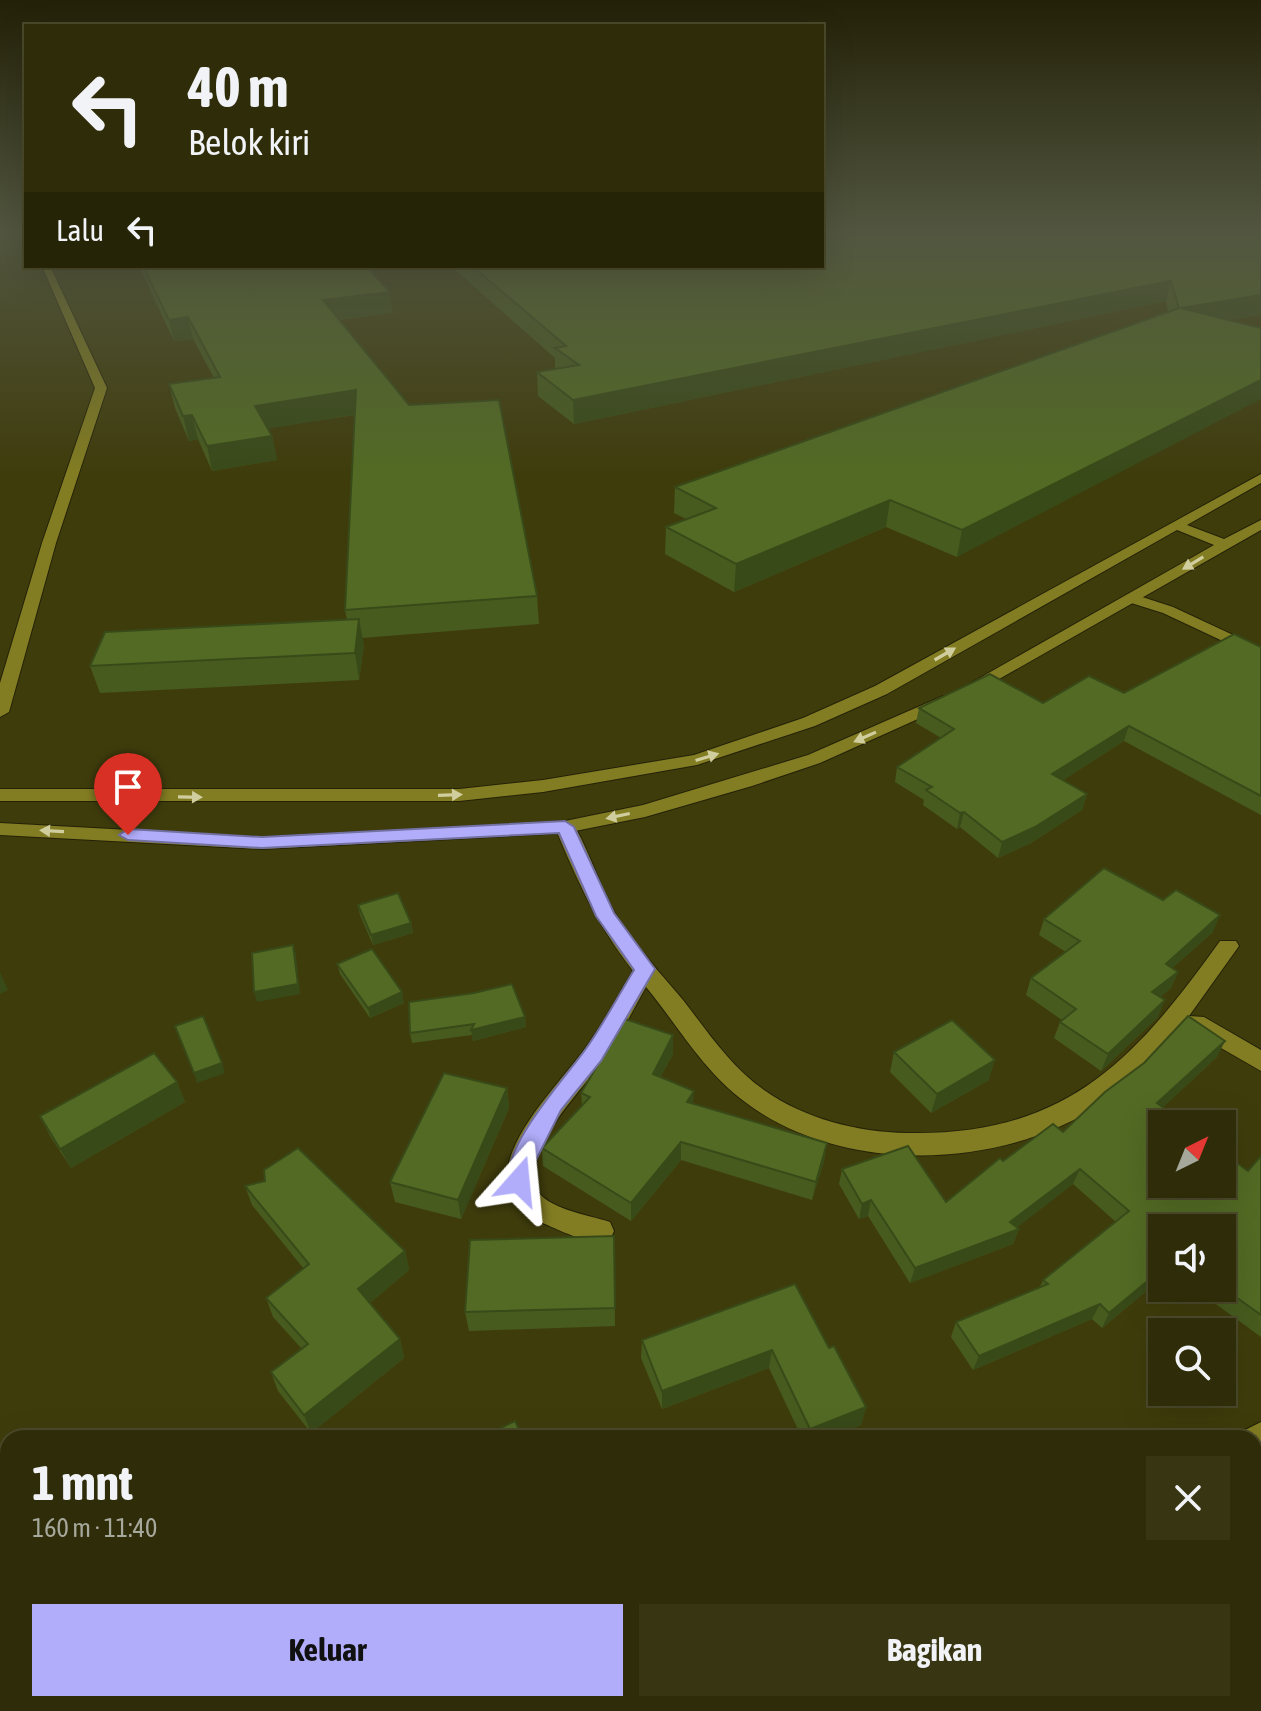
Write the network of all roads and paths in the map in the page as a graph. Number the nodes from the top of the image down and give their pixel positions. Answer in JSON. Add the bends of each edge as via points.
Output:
{"nodes":[{"id":1,"x":68,"y":314,"type":"edge"},
{"id":2,"x":1261,"y":478,"type":"edge"},
{"id":3,"x":1261,"y":524,"type":"edge"},
{"id":4,"x":1178,"y":526,"type":"junction"},
{"id":5,"x":1224,"y":544,"type":"junction"},
{"id":6,"x":1133,"y":599,"type":"junction"},
{"id":7,"x":1261,"y":654,"type":"edge"},
{"id":8,"x":0,"y":712,"type":"edge"},
{"id":9,"x":0,"y":795,"type":"edge"},
{"id":10,"x":565,"y":827,"type":"junction"},
{"id":11,"x":0,"y":829,"type":"edge"},
{"id":12,"x":1228,"y":946,"type":"dead end"},
{"id":13,"x":645,"y":969,"type":"junction"},
{"id":14,"x":1180,"y":1014,"type":"junction"},
{"id":15,"x":1261,"y":1062,"type":"edge"},
{"id":16,"x":600,"y":1231,"type":"dead end"}],
"edges":[{"from":1,"to":8,"type":"street","via":[[101,388]]},
{"from":2,"to":4,"type":"street"},
{"from":3,"to":5,"type":"street"},
{"from":4,"to":5,"type":"street"},
{"from":9,"to":4,"type":"street","one_way":true,"via":[[459,795],[697,760],[809,722],[881,690]]},
{"from":5,"to":6,"type":"street","one_way":true},
{"from":6,"to":7,"type":"street"},
{"from":6,"to":10,"type":"street","one_way":true,"via":[[950,698],[814,759],[689,799]]},
{"from":10,"to":11,"type":"street","one_way":true,"via":[[262,843]]},
{"from":10,"to":13,"type":"street","via":[[605,916]]},
{"from":12,"to":14,"type":"street"},
{"from":13,"to":14,"type":"street","via":[[731,1077],[768,1106],[867,1142],[929,1145],[992,1138],[1059,1117],[1108,1086]]},
{"from":13,"to":16,"type":"street","via":[[593,1055],[553,1104],[520,1167],[519,1181],[537,1207]]},
{"from":14,"to":15,"type":"street"}]}
